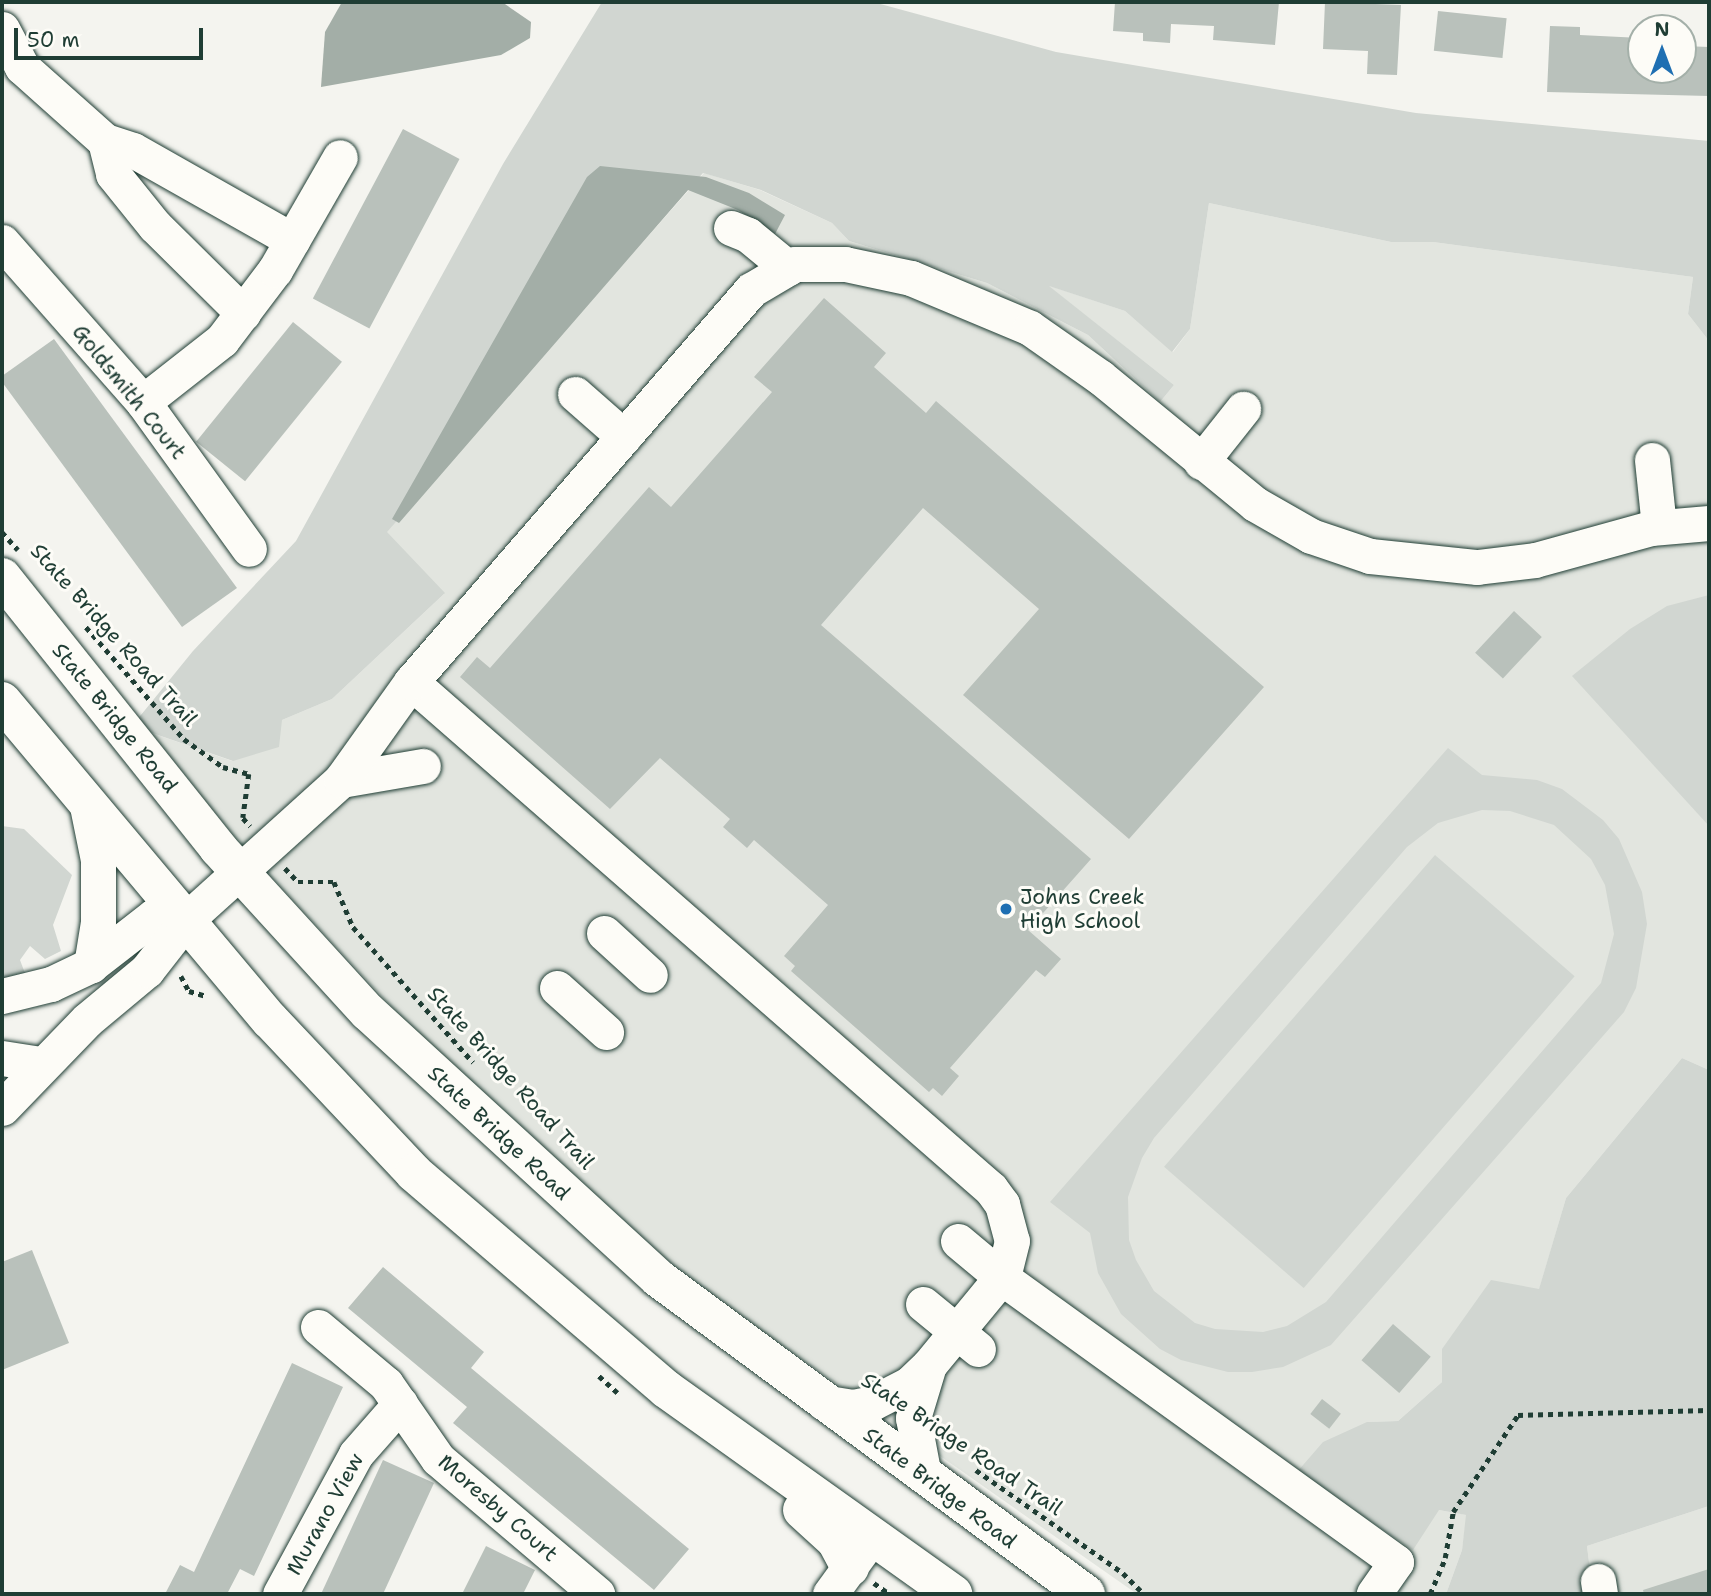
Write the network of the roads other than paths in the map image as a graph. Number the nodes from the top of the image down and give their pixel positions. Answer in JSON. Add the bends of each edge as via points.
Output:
{"nodes":[{"id":1,"x":2,"y":29,"type":"edge"},
{"id":2,"x":12,"y":75,"type":"edge"},
{"id":3,"x":105,"y":141,"type":"junction"},
{"id":4,"x":340,"y":158,"type":"dead end"},
{"id":5,"x":186,"y":180,"type":"junction"},
{"id":6,"x":155,"y":226,"type":"junction"},
{"id":7,"x":731,"y":228,"type":"dead end"},
{"id":8,"x":292,"y":240,"type":"junction"},
{"id":9,"x":2,"y":242,"type":"edge"},
{"id":10,"x":788,"y":268,"type":"junction"},
{"id":11,"x":243,"y":313,"type":"junction"},
{"id":12,"x":575,"y":394,"type":"dead end"},
{"id":13,"x":143,"y":402,"type":"junction"},
{"id":14,"x":1243,"y":409,"type":"dead end"},
{"id":15,"x":624,"y":437,"type":"junction"},
{"id":16,"x":1652,"y":460,"type":"dead end"},
{"id":17,"x":1201,"y":462,"type":"junction"},
{"id":18,"x":1709,"y":523,"type":"edge"},
{"id":19,"x":1660,"y":527,"type":"junction"},
{"id":20,"x":249,"y":549,"type":"dead end"},
{"id":21,"x":11,"y":565,"type":"edge"},
{"id":22,"x":411,"y":682,"type":"junction"},
{"id":23,"x":2,"y":701,"type":"edge"},
{"id":24,"x":384,"y":724,"type":"junction"},
{"id":25,"x":341,"y":780,"type":"junction"},
{"id":26,"x":86,"y":801,"type":"junction"},
{"id":27,"x":238,"y":871,"type":"junction"},
{"id":28,"x":186,"y":920,"type":"junction"},
{"id":29,"x":604,"y":933,"type":"dead end"},
{"id":30,"x":91,"y":965,"type":"junction"},
{"id":31,"x":650,"y":975,"type":"dead end"},
{"id":32,"x":557,"y":988,"type":"dead end"},
{"id":33,"x":2,"y":996,"type":"edge"},
{"id":34,"x":606,"y":1032,"type":"dead end"},
{"id":35,"x":2,"y":1058,"type":"edge"},
{"id":36,"x":41,"y":1064,"type":"junction"},
{"id":37,"x":2,"y":1108,"type":"edge"},
{"id":38,"x":958,"y":1241,"type":"dead end"},
{"id":39,"x":1001,"y":1278,"type":"junction"},
{"id":40,"x":923,"y":1304,"type":"dead end"},
{"id":41,"x":318,"y":1326,"type":"dead end"},
{"id":42,"x":967,"y":1341,"type":"junction"},
{"id":43,"x":929,"y":1365,"type":"junction"},
{"id":44,"x":666,"y":1389,"type":"junction"},
{"id":45,"x":823,"y":1402,"type":"junction"},
{"id":46,"x":400,"y":1404,"type":"junction"},
{"id":47,"x":924,"y":1476,"type":"junction"},
{"id":48,"x":872,"y":1536,"type":"junction"},
{"id":49,"x":840,"y":1580,"type":"edge"},
{"id":50,"x":584,"y":1590,"type":"edge"},
{"id":51,"x":280,"y":1594,"type":"edge"},
{"id":52,"x":953,"y":1594,"type":"edge"},
{"id":53,"x":1086,"y":1594,"type":"edge"},
{"id":54,"x":1374,"y":1594,"type":"edge"}],
"edges":[{"from":1,"to":2,"type":"street"},
{"from":2,"to":3,"type":"street"},
{"from":3,"to":5,"type":"street","via":[[133,150]]},
{"from":3,"to":6,"type":"street","via":[[113,174]]},
{"from":4,"to":8,"type":"street"},
{"from":5,"to":6,"type":"street"},
{"from":5,"to":8,"type":"street"},
{"from":6,"to":11,"type":"street"},
{"from":7,"to":10,"type":"street","via":[[748,235]]},
{"from":8,"to":11,"type":"street"},
{"from":9,"to":13,"type":"street","name":"Goldsmith Court"},
{"from":10,"to":15,"type":"street","via":[[751,290]]},
{"from":10,"to":17,"type":"street","via":[[795,264],[845,264],[911,278],[1030,328],[1100,377]]},
{"from":11,"to":13,"type":"street","via":[[222,340]]},
{"from":12,"to":15,"type":"street"},
{"from":13,"to":20,"type":"street","name":"Goldsmith Court"},
{"from":14,"to":17,"type":"street"},
{"from":15,"to":22,"type":"street"},
{"from":16,"to":19,"type":"street"},
{"from":17,"to":19,"type":"street","via":[[1255,504],[1311,536],[1370,556],[1420,564],[1477,567],[1535,560]]},
{"from":18,"to":19,"type":"street"},
{"from":21,"to":27,"type":"highway","name":"State Bridge Road"},
{"from":22,"to":24,"type":"street"},
{"from":22,"to":39,"type":"street","via":[[991,1189],[1009,1222],[1012,1241]]},
{"from":23,"to":26,"type":"highway"},
{"from":24,"to":25,"type":"street"},
{"from":24,"to":25,"type":"street","via":[[423,766]]},
{"from":25,"to":27,"type":"street"},
{"from":26,"to":28,"type":"highway"},
{"from":26,"to":30,"type":"street","via":[[98,860],[98,922]]},
{"from":27,"to":28,"type":"street"},
{"from":27,"to":45,"type":"highway","name":"State Bridge Road","via":[[368,1012],[648,1270]]},
{"from":28,"to":30,"type":"street","via":[[154,916]]},
{"from":28,"to":36,"type":"street","via":[[147,970]]},
{"from":28,"to":44,"type":"highway","via":[[270,1020],[414,1173]]},
{"from":29,"to":31,"type":"street"},
{"from":30,"to":33,"type":"street","via":[[51,984]]},
{"from":32,"to":34,"type":"street"},
{"from":35,"to":36,"type":"street"},
{"from":36,"to":37,"type":"street"},
{"from":38,"to":39,"type":"street"},
{"from":39,"to":42,"type":"street"},
{"from":39,"to":54,"type":"street","via":[[1396,1562]]},
{"from":40,"to":42,"type":"street"},
{"from":41,"to":46,"type":"street","name":"Moresby Court","via":[[386,1384]]},
{"from":42,"to":43,"type":"street"},
{"from":43,"to":45,"type":"street","via":[[892,1395],[872,1403],[853,1407]]},
{"from":43,"to":47,"type":"street","via":[[913,1418]]},
{"from":44,"to":48,"type":"highway"},
{"from":44,"to":49,"type":"highway","via":[[667,1402],[685,1428],[817,1521],[836,1541]]},
{"from":45,"to":47,"type":"highway","name":"State Bridge Road"},
{"from":46,"to":50,"type":"street","name":"Moresby Court","via":[[438,1459]]},
{"from":46,"to":51,"type":"street","name":"Murano View","via":[[356,1454]]},
{"from":47,"to":53,"type":"highway","name":"State Bridge Road"},
{"from":48,"to":49,"type":"street"},
{"from":48,"to":52,"type":"highway"}]}
